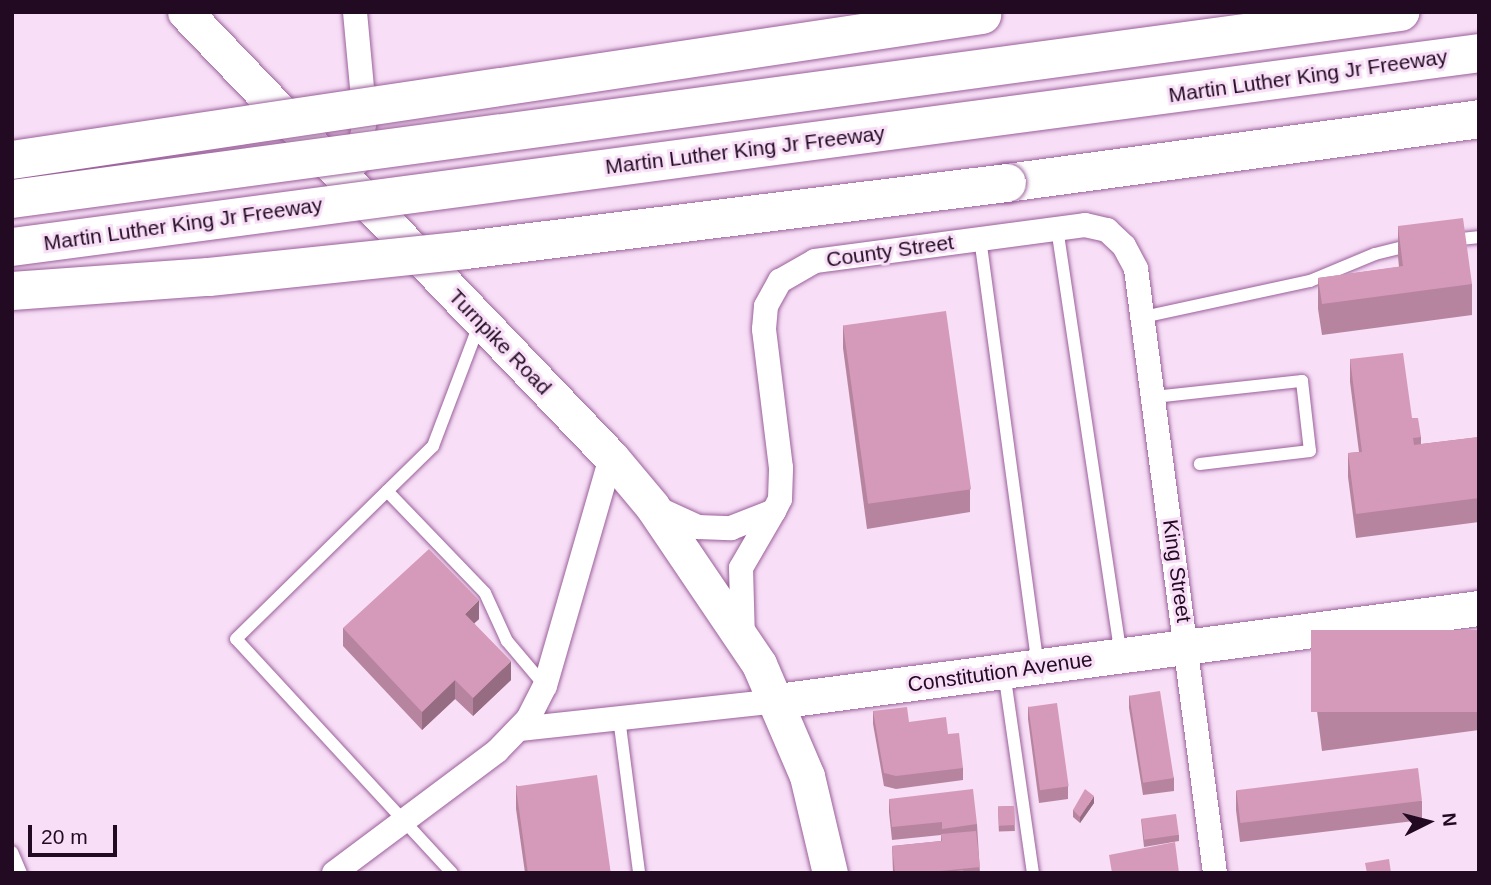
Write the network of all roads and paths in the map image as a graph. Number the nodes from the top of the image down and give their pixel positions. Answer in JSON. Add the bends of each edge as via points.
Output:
{"nodes":[{"id":1,"x":185,"y":12,"type":"edge"},
{"id":2,"x":355,"y":12,"type":"edge"},
{"id":3,"x":1400,"y":12,"type":"edge"},
{"id":4,"x":991,"y":14,"type":"edge"},
{"id":5,"x":1479,"y":53,"type":"edge"},
{"id":6,"x":1479,"y":119,"type":"edge"},
{"id":7,"x":12,"y":160,"type":"edge"},
{"id":8,"x":349,"y":183,"type":"junction"},
{"id":9,"x":12,"y":199,"type":"edge"},
{"id":10,"x":1058,"y":228,"type":"junction"},
{"id":11,"x":1479,"y":237,"type":"edge"},
{"id":12,"x":981,"y":238,"type":"junction"},
{"id":13,"x":12,"y":247,"type":"edge"},
{"id":14,"x":1136,"y":269,"type":"joint"},
{"id":15,"x":12,"y":291,"type":"edge"},
{"id":16,"x":1143,"y":317,"type":"junction"},
{"id":17,"x":480,"y":322,"type":"junction"},
{"id":18,"x":1154,"y":397,"type":"junction"},
{"id":19,"x":611,"y":457,"type":"junction"},
{"id":20,"x":1200,"y":464,"type":"dead end"},
{"id":21,"x":387,"y":491,"type":"junction"},
{"id":22,"x":652,"y":506,"type":"junction"},
{"id":23,"x":774,"y":512,"type":"junction"},
{"id":24,"x":1479,"y":608,"type":"edge"},
{"id":25,"x":743,"y":639,"type":"junction"},
{"id":26,"x":1187,"y":647,"type":"junction"},
{"id":27,"x":1121,"y":656,"type":"junction"},
{"id":28,"x":1038,"y":667,"type":"junction"},
{"id":29,"x":1004,"y":671,"type":"junction"},
{"id":30,"x":545,"y":686,"type":"junction"},
{"id":31,"x":777,"y":701,"type":"junction"},
{"id":32,"x":619,"y":718,"type":"junction"},
{"id":33,"x":520,"y":729,"type":"junction"},
{"id":34,"x":402,"y":818,"type":"junction"},
{"id":35,"x":12,"y":852,"type":"edge"},
{"id":36,"x":21,"y":873,"type":"edge"},
{"id":37,"x":334,"y":873,"type":"edge"},
{"id":38,"x":453,"y":873,"type":"edge"},
{"id":39,"x":639,"y":873,"type":"edge"},
{"id":40,"x":830,"y":873,"type":"edge"},
{"id":41,"x":1033,"y":873,"type":"edge"},
{"id":42,"x":1214,"y":873,"type":"edge"}],
"edges":[{"from":1,"to":8,"type":"street","name":"Turnpike Road"},
{"from":2,"to":8,"type":"street","via":[[365,120]]},
{"from":3,"to":9,"type":"highway","bridge":true},
{"from":4,"to":7,"type":"highway","bridge":true},
{"from":5,"to":13,"type":"highway","name":"Martin Luther King Jr Freeway","bridge":true},
{"from":6,"to":15,"type":"highway","bridge":true,"via":[[466,250],[209,277]]},
{"from":8,"to":17,"type":"street","name":"Turnpike Road"},
{"from":10,"to":12,"type":"street","name":"County Street"},
{"from":10,"to":14,"type":"street","name":"County Street","via":[[1085,225],[1107,230],[1124,246]]},
{"from":10,"to":27,"type":"lane"},
{"from":11,"to":16,"type":"lane","via":[[1375,254],[1310,281]]},
{"from":12,"to":23,"type":"street","name":"County Street","via":[[815,261],[780,281],[766,306],[764,329],[781,468],[780,499]]},
{"from":12,"to":28,"type":"lane"},
{"from":14,"to":16,"type":"street","name":"King Street"},
{"from":16,"to":18,"type":"street","name":"King Street"},
{"from":17,"to":19,"type":"street","name":"Turnpike Road"},
{"from":17,"to":21,"type":"lane","via":[[433,446]]},
{"from":18,"to":20,"type":"lane","via":[[1302,381],[1310,451]]},
{"from":18,"to":26,"type":"street","name":"King Street"},
{"from":19,"to":22,"type":"street","name":"Turnpike Road"},
{"from":19,"to":30,"type":"street"},
{"from":21,"to":30,"type":"lane","via":[[485,593],[507,641]]},
{"from":21,"to":34,"type":"lane","via":[[236,639]]},
{"from":22,"to":23,"type":"street","via":[[698,527],[731,528]]},
{"from":22,"to":25,"type":"street","name":"Turnpike Road"},
{"from":23,"to":25,"type":"street","name":"County Street","via":[[741,568]]},
{"from":24,"to":26,"type":"street","name":"Constitution Avenue"},
{"from":25,"to":31,"type":"street","name":"Turnpike Road"},
{"from":26,"to":27,"type":"street","name":"Constitution Avenue"},
{"from":26,"to":42,"type":"street","name":"King Street"},
{"from":27,"to":28,"type":"street","name":"Constitution Avenue"},
{"from":28,"to":29,"type":"street","name":"Constitution Avenue"},
{"from":29,"to":31,"type":"street","name":"Constitution Avenue"},
{"from":29,"to":41,"type":"lane"},
{"from":30,"to":33,"type":"street"},
{"from":31,"to":32,"type":"street","name":"Constitution Avenue"},
{"from":31,"to":40,"type":"street","via":[[807,776]]},
{"from":32,"to":33,"type":"street","name":"Constitution Avenue"},
{"from":32,"to":39,"type":"lane"},
{"from":33,"to":34,"type":"street"},
{"from":34,"to":37,"type":"street"},
{"from":34,"to":38,"type":"lane"},
{"from":35,"to":36,"type":"lane"}]}
